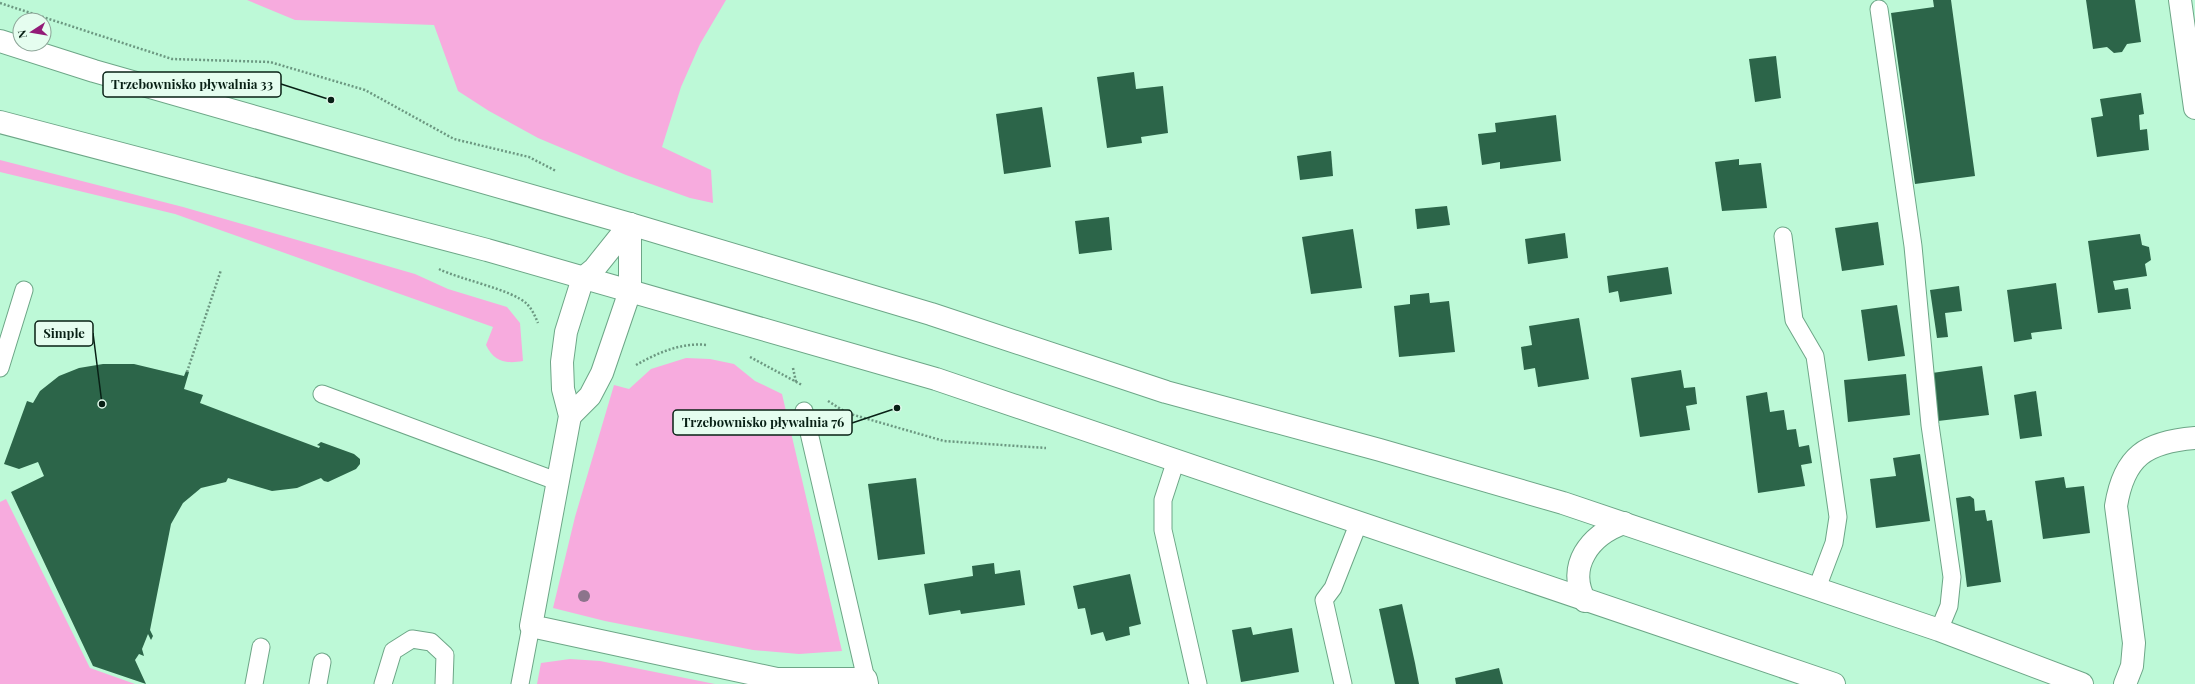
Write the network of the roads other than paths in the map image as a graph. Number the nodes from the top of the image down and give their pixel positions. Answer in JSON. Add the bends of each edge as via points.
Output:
{"nodes":[{"id":1,"x":2180,"y":0,"type":"edge"},
{"id":2,"x":1879,"y":9,"type":"dead end"},
{"id":3,"x":0,"y":40,"type":"edge"},
{"id":4,"x":2195,"y":108,"type":"edge"},
{"id":5,"x":0,"y":122,"type":"edge"},
{"id":6,"x":630,"y":224,"type":"junction"},
{"id":7,"x":1783,"y":236,"type":"dead end"},
{"id":8,"x":583,"y":278,"type":"junction"},
{"id":9,"x":24,"y":290,"type":"dead end"},
{"id":10,"x":630,"y":291,"type":"junction"},
{"id":11,"x":0,"y":368,"type":"edge"},
{"id":12,"x":322,"y":394,"type":"dead end"},
{"id":13,"x":804,"y":411,"type":"dead end"},
{"id":14,"x":570,"y":416,"type":"junction"},
{"id":15,"x":2195,"y":438,"type":"edge"},
{"id":16,"x":1176,"y":460,"type":"junction"},
{"id":17,"x":559,"y":482,"type":"junction"},
{"id":18,"x":1359,"y":522,"type":"junction"},
{"id":19,"x":1624,"y":524,"type":"junction"},
{"id":20,"x":1817,"y":588,"type":"junction"},
{"id":21,"x":1585,"y":601,"type":"junction"},
{"id":22,"x":531,"y":626,"type":"junction"},
{"id":23,"x":1939,"y":630,"type":"junction"},
{"id":24,"x":261,"y":647,"type":"dead end"},
{"id":25,"x":322,"y":662,"type":"dead end"},
{"id":26,"x":866,"y":682,"type":"edge"},
{"id":27,"x":254,"y":684,"type":"edge"},
{"id":28,"x":318,"y":684,"type":"edge"},
{"id":29,"x":383,"y":684,"type":"edge"},
{"id":30,"x":444,"y":684,"type":"edge"},
{"id":31,"x":520,"y":684,"type":"edge"},
{"id":32,"x":1198,"y":684,"type":"edge"},
{"id":33,"x":1343,"y":684,"type":"edge"},
{"id":34,"x":1834,"y":684,"type":"edge"},
{"id":35,"x":2082,"y":684,"type":"edge"},
{"id":36,"x":2125,"y":684,"type":"edge"}],
"edges":[{"from":1,"to":4,"type":"main road"},
{"from":2,"to":23,"type":"lane","via":[[1913,246],[1930,425],[1952,577],[1949,606]]},
{"from":3,"to":6,"type":"main road","via":[[94,71]]},
{"from":5,"to":8,"type":"main road","via":[[487,250]]},
{"from":6,"to":8,"type":"main road","via":[[594,269]]},
{"from":6,"to":10,"type":"main road"},
{"from":6,"to":19,"type":"main road","via":[[931,314],[1166,392],[1380,450],[1563,503]]},
{"from":7,"to":20,"type":"lane","via":[[1794,320],[1815,356],[1838,517],[1834,543]]},
{"from":8,"to":10,"type":"main road"},
{"from":8,"to":14,"type":"main road","via":[[566,332],[562,362],[563,389]]},
{"from":9,"to":11,"type":"lane"},
{"from":10,"to":14,"type":"main road","via":[[602,373],[590,396]]},
{"from":10,"to":16,"type":"main road","via":[[936,379]]},
{"from":12,"to":17,"type":"lane"},
{"from":13,"to":26,"type":"lane"},
{"from":14,"to":17,"type":"main road"},
{"from":15,"to":36,"type":"main road","via":[[2170,440],[2141,453],[2128,467],[2120,485],[2116,506],[2134,644],[2132,666]]},
{"from":16,"to":18,"type":"main road"},
{"from":16,"to":32,"type":"lane","via":[[1163,500],[1163,530]]},
{"from":17,"to":22,"type":"main road"},
{"from":18,"to":21,"type":"main road"},
{"from":18,"to":33,"type":"lane","via":[[1333,588],[1324,600]]},
{"from":19,"to":20,"type":"main road"},
{"from":19,"to":21,"type":"main road","via":[[1602,533],[1590,545],[1582,559],[1577,581]]},
{"from":20,"to":23,"type":"main road"},
{"from":21,"to":34,"type":"main road"},
{"from":22,"to":26,"type":"main road","via":[[777,679]]},
{"from":22,"to":31,"type":"lane"},
{"from":23,"to":35,"type":"main road"},
{"from":24,"to":27,"type":"lane"},
{"from":25,"to":28,"type":"lane"},
{"from":29,"to":30,"type":"lane","via":[[393,651],[412,639],[431,642],[445,656]]}]}
